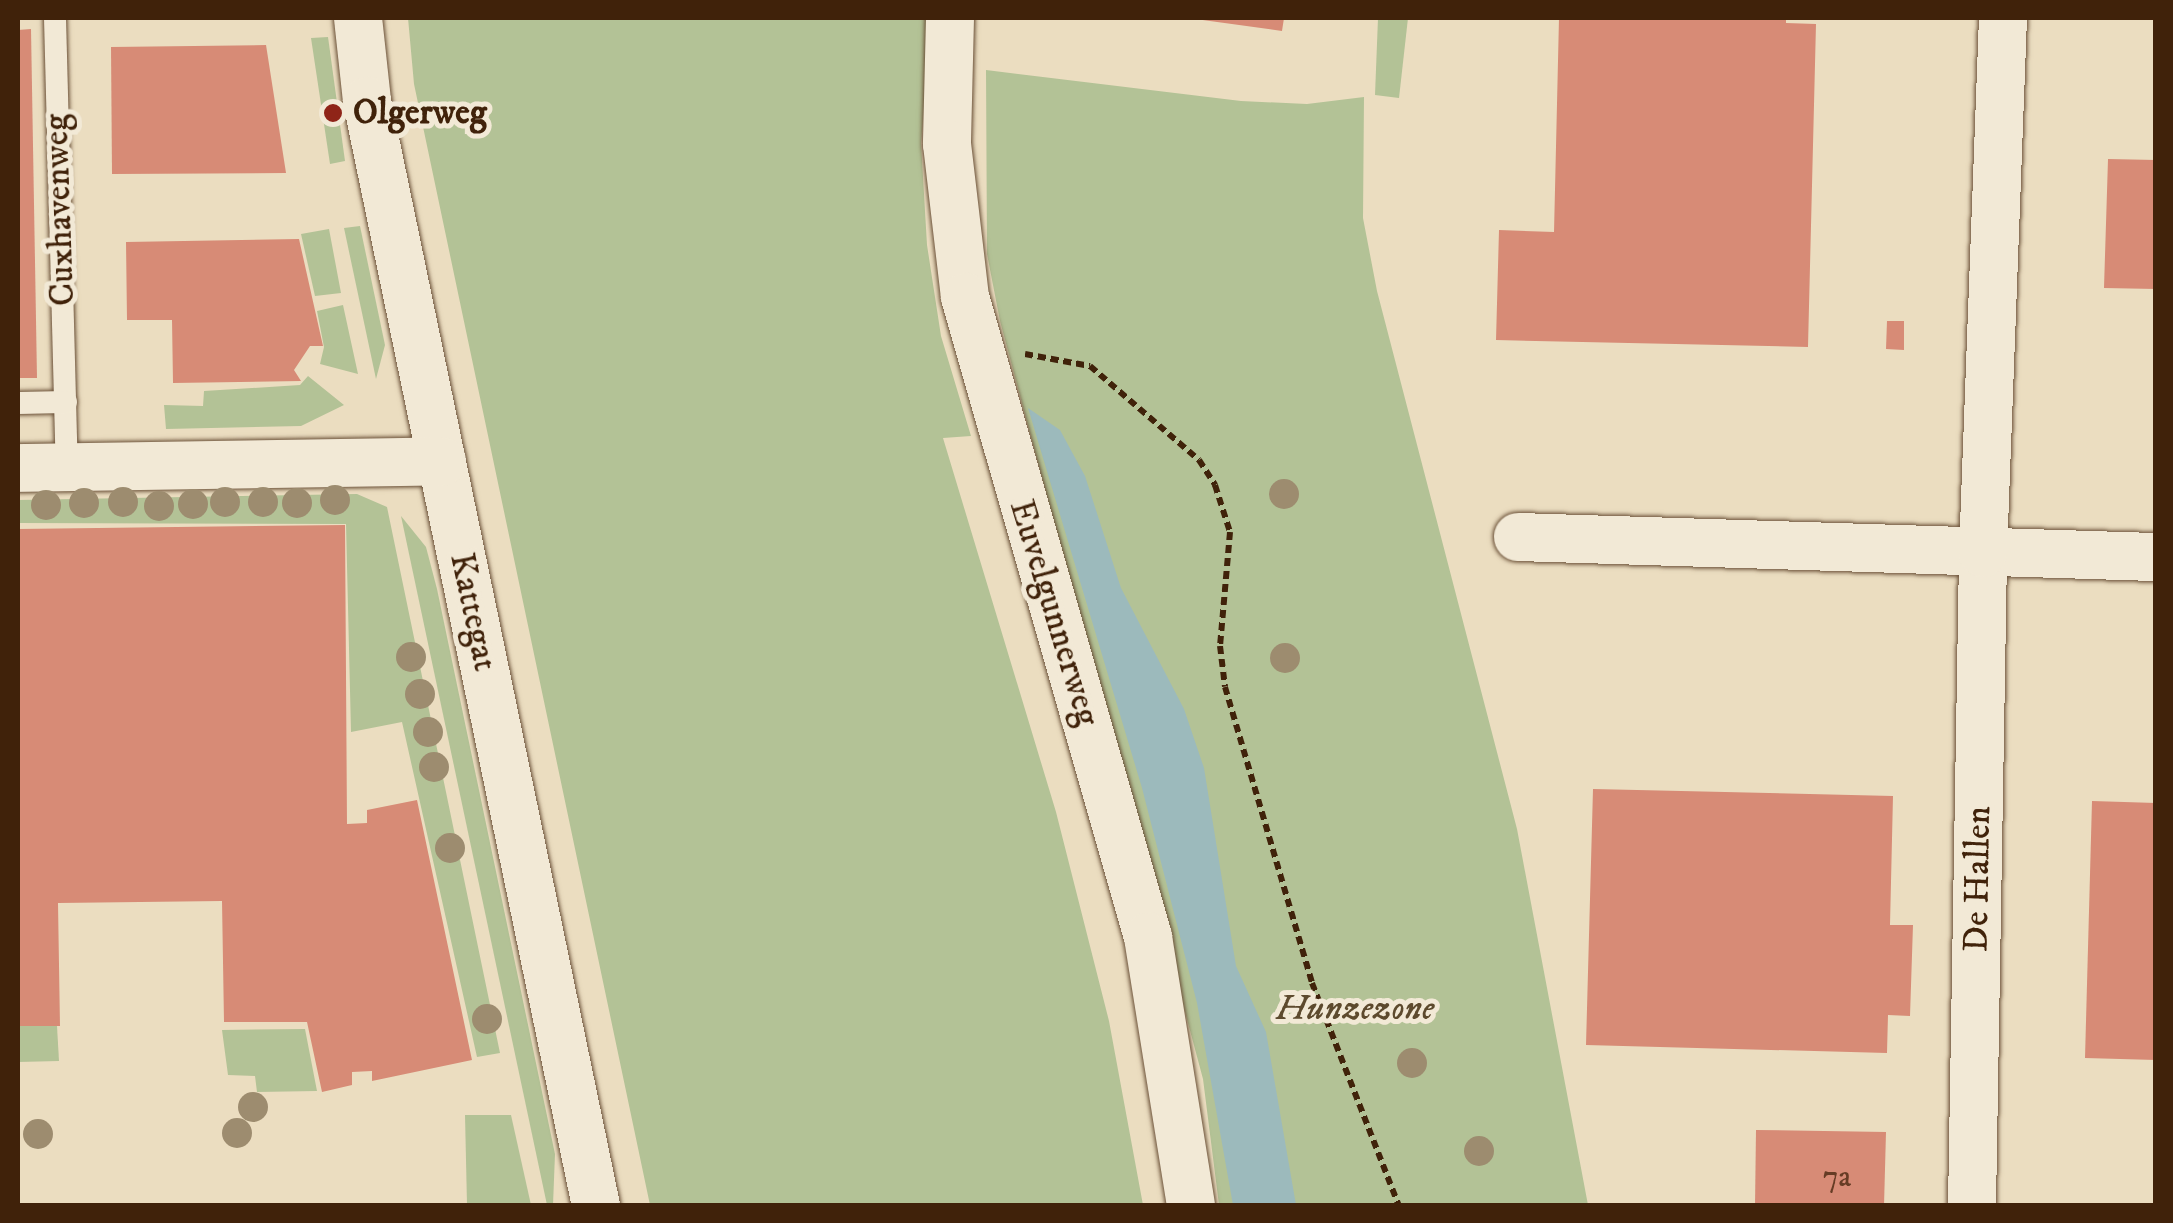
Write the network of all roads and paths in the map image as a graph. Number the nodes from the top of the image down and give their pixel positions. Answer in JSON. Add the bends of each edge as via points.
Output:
{"nodes":[{"id":1,"x":55,"y":18,"type":"edge"},
{"id":2,"x":358,"y":18,"type":"edge"},
{"id":3,"x":950,"y":18,"type":"edge"},
{"id":4,"x":2003,"y":18,"type":"edge"},
{"id":5,"x":981,"y":356,"type":"junction"},
{"id":6,"x":66,"y":402,"type":"junction"},
{"id":7,"x":18,"y":403,"type":"edge"},
{"id":8,"x":442,"y":460,"type":"junction"},
{"id":9,"x":18,"y":468,"type":"edge"},
{"id":10,"x":67,"y":468,"type":"junction"},
{"id":11,"x":1518,"y":537,"type":"dead end"},
{"id":12,"x":1983,"y":553,"type":"junction"},
{"id":13,"x":2156,"y":557,"type":"edge"},
{"id":14,"x":596,"y":1206,"type":"edge"},
{"id":15,"x":1191,"y":1206,"type":"edge"},
{"id":16,"x":1399,"y":1206,"type":"edge"},
{"id":17,"x":1972,"y":1206,"type":"edge"}],
"edges":[{"from":1,"to":6,"type":"lane","name":"Cuxhavenweg"},
{"from":2,"to":8,"type":"street","name":"Kattegat","via":[[367,102]]},
{"from":3,"to":5,"type":"street","name":"Euvelgunnerweg","via":[[950,188],[965,297]]},
{"from":4,"to":12,"type":"street","name":"De Hallen"},
{"from":5,"to":15,"type":"street","name":"Euvelgunnerweg","via":[[1148,937]]},
{"from":5,"to":16,"type":"path","via":[[1028,354],[1090,366],[1108,389],[1199,460],[1215,485],[1230,532],[1220,646],[1225,687],[1312,984]]},
{"from":6,"to":7,"type":"lane"},
{"from":6,"to":10,"type":"lane","name":"Cuxhavenweg"},
{"from":8,"to":10,"type":"street"},
{"from":8,"to":14,"type":"street","name":"Kattegat"},
{"from":9,"to":10,"type":"street"},
{"from":11,"to":12,"type":"street"},
{"from":12,"to":13,"type":"street"},
{"from":12,"to":17,"type":"street","name":"De Hallen"}]}
